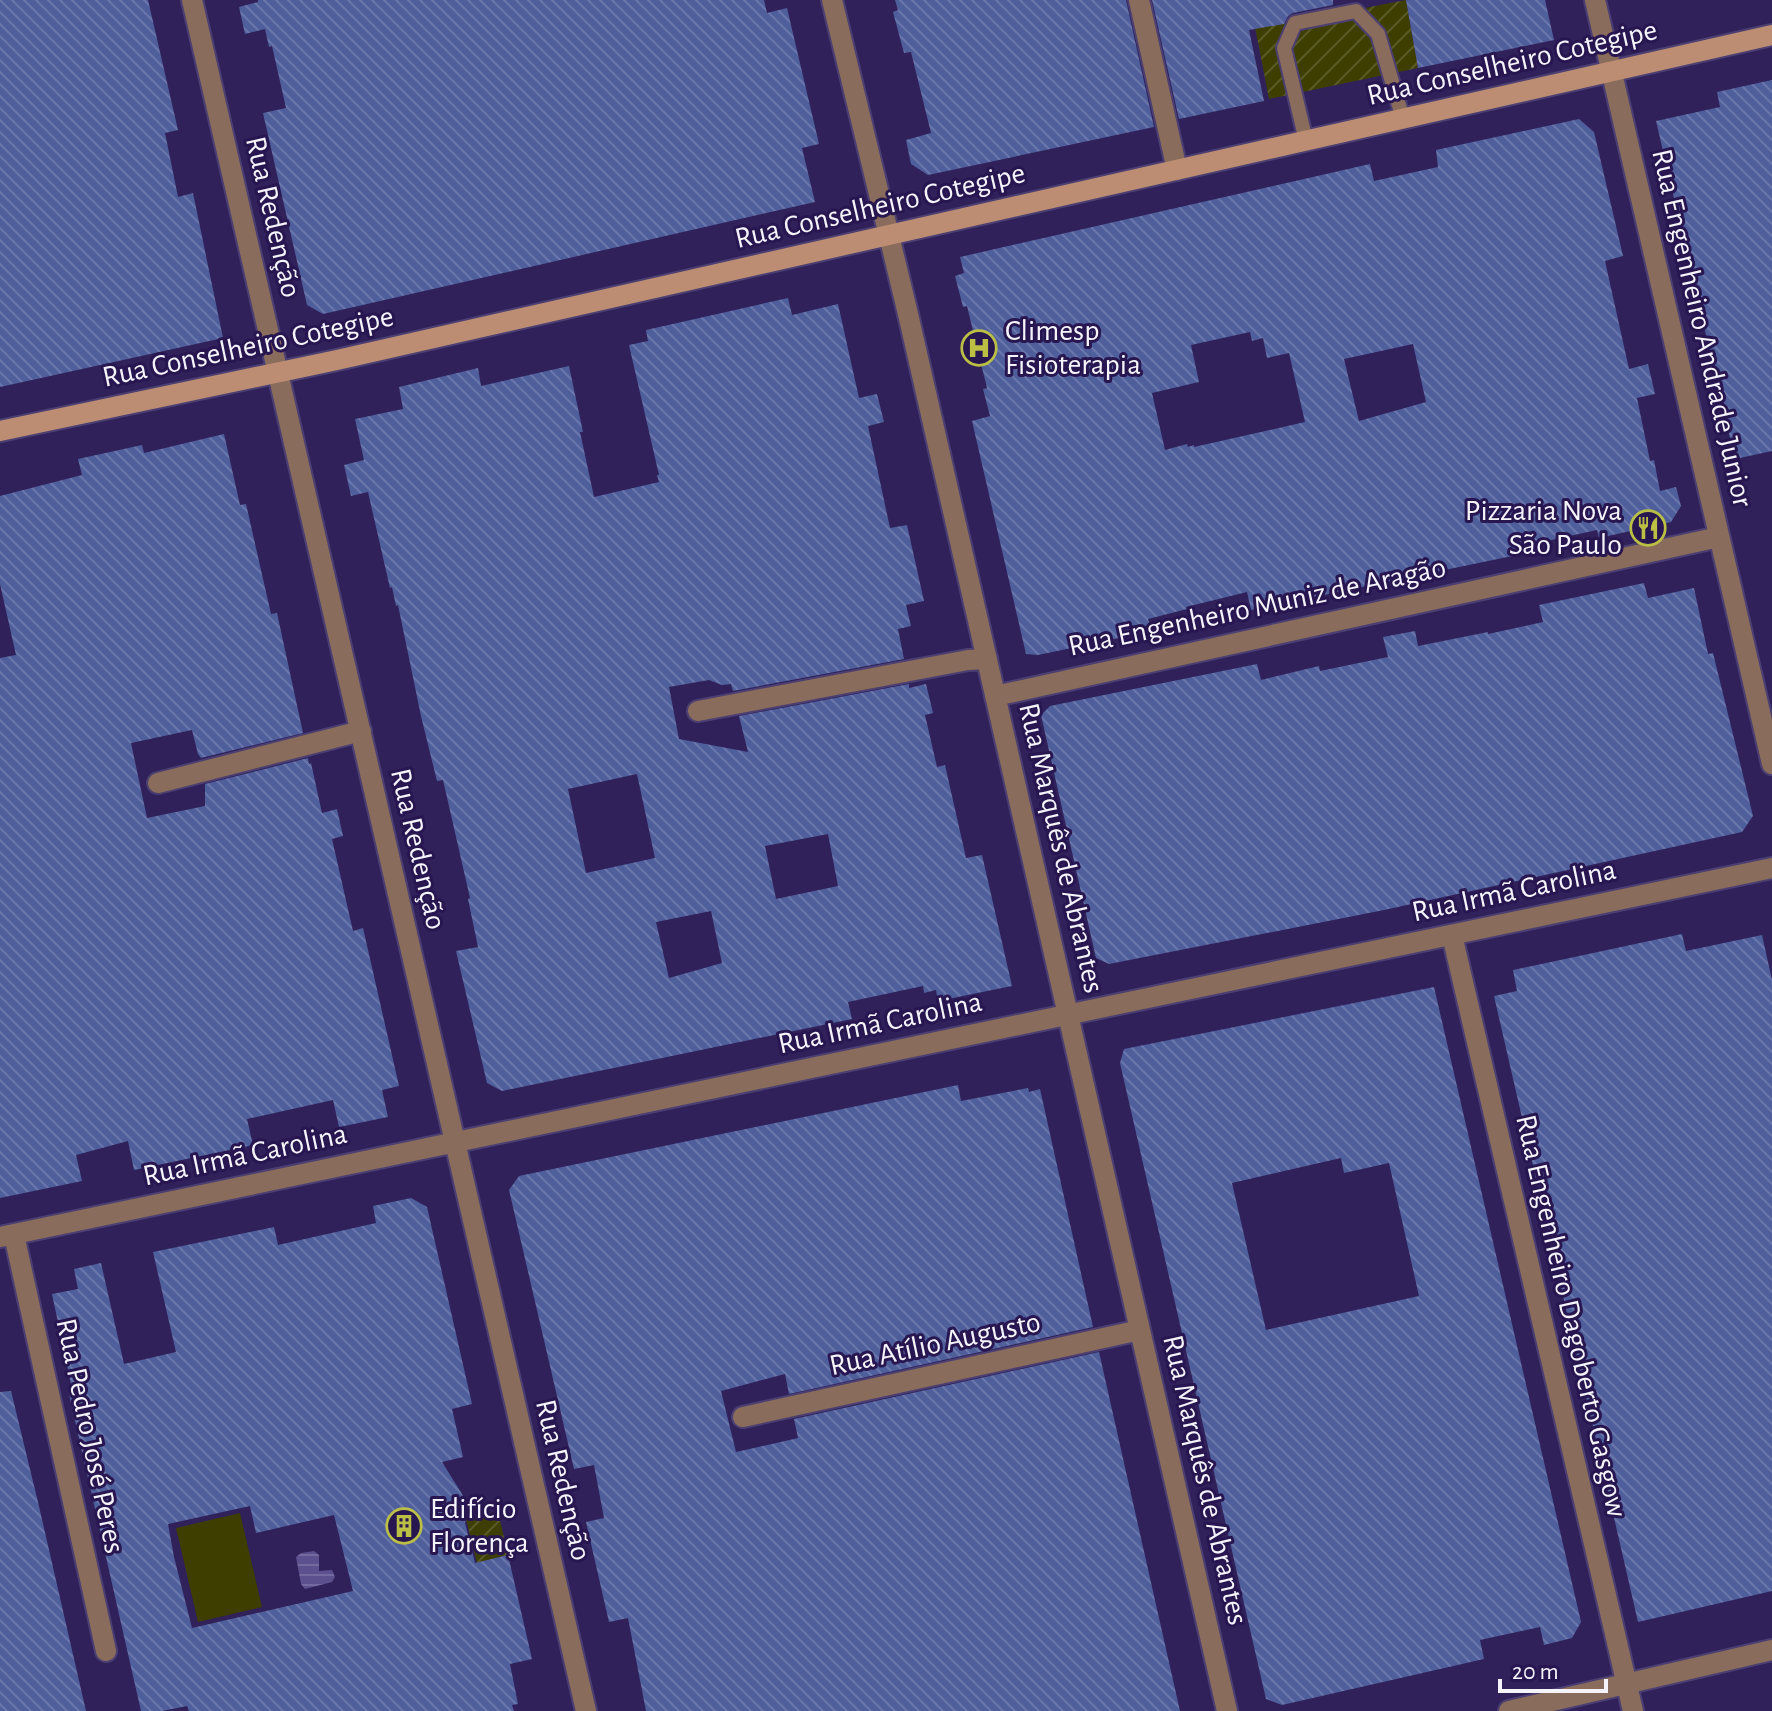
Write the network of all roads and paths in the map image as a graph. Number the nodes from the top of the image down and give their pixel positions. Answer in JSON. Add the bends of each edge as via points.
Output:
{"nodes":[{"id":1,"x":192,"y":0,"type":"edge"},
{"id":2,"x":832,"y":0,"type":"edge"},
{"id":3,"x":1139,"y":0,"type":"edge"},
{"id":4,"x":1595,"y":0,"type":"edge"},
{"id":5,"x":1772,"y":35,"type":"edge"},
{"id":6,"x":1612,"y":72,"type":"junction"},
{"id":7,"x":1403,"y":119,"type":"junction"},
{"id":8,"x":1306,"y":141,"type":"junction"},
{"id":9,"x":1177,"y":170,"type":"junction"},
{"id":10,"x":889,"y":235,"type":"junction"},
{"id":11,"x":278,"y":373,"type":"junction"},
{"id":12,"x":0,"y":431,"type":"edge"},
{"id":13,"x":1719,"y":537,"type":"junction"},
{"id":14,"x":987,"y":659,"type":"junction"},
{"id":15,"x":995,"y":696,"type":"junction"},
{"id":16,"x":698,"y":711,"type":"dead end"},
{"id":17,"x":361,"y":731,"type":"junction"},
{"id":18,"x":1772,"y":764,"type":"edge"},
{"id":19,"x":158,"y":783,"type":"dead end"},
{"id":20,"x":1772,"y":868,"type":"edge"},
{"id":21,"x":1452,"y":935,"type":"junction"},
{"id":22,"x":1068,"y":1014,"type":"junction"},
{"id":23,"x":455,"y":1142,"type":"junction"},
{"id":24,"x":7,"y":1236,"type":"edge"},
{"id":25,"x":1140,"y":1330,"type":"junction"},
{"id":26,"x":743,"y":1417,"type":"dead end"},
{"id":27,"x":1772,"y":1650,"type":"edge"},
{"id":28,"x":106,"y":1651,"type":"dead end"},
{"id":29,"x":1626,"y":1684,"type":"junction"},
{"id":30,"x":586,"y":1711,"type":"edge"},
{"id":31,"x":1227,"y":1711,"type":"edge"},
{"id":32,"x":1509,"y":1711,"type":"edge"},
{"id":33,"x":1633,"y":1711,"type":"edge"}],
"edges":[{"from":1,"to":11,"type":"street","name":"Rua Redenção"},
{"from":2,"to":10,"type":"street","name":"Rua Marquês de Abrantes"},
{"from":3,"to":9,"type":"street"},
{"from":4,"to":6,"type":"street","name":"Rua Engenheiro Andrade Junior"},
{"from":5,"to":6,"type":"street","name":"Rua Conselheiro Cotegipe"},
{"from":6,"to":7,"type":"street","name":"Rua Conselheiro Cotegipe"},
{"from":6,"to":13,"type":"street","name":"Rua Engenheiro Andrade Junior"},
{"from":7,"to":8,"type":"street","name":"Rua Conselheiro Cotegipe"},
{"from":7,"to":8,"type":"lane","via":[[1378,34],[1356,11],[1295,23],[1284,48]]},
{"from":8,"to":9,"type":"street","name":"Rua Conselheiro Cotegipe"},
{"from":9,"to":10,"type":"street","name":"Rua Conselheiro Cotegipe"},
{"from":10,"to":11,"type":"street","name":"Rua Conselheiro Cotegipe"},
{"from":10,"to":14,"type":"street","name":"Rua Marquês de Abrantes"},
{"from":11,"to":12,"type":"street","name":"Rua Conselheiro Cotegipe"},
{"from":11,"to":17,"type":"street","name":"Rua Redenção"},
{"from":13,"to":15,"type":"street","name":"Rua Engenheiro Muniz de Aragão"},
{"from":13,"to":18,"type":"street","name":"Rua Engenheiro Andrade Junior"},
{"from":14,"to":15,"type":"street","name":"Rua Marquês de Abrantes"},
{"from":14,"to":16,"type":"street"},
{"from":15,"to":22,"type":"street","name":"Rua Marquês de Abrantes"},
{"from":17,"to":19,"type":"street"},
{"from":17,"to":23,"type":"street","name":"Rua Redenção"},
{"from":20,"to":21,"type":"street","name":"Rua Irmã Carolina"},
{"from":21,"to":22,"type":"street","name":"Rua Irmã Carolina"},
{"from":21,"to":29,"type":"street","name":"Rua Engenheiro Dagoberto Gasgow"},
{"from":22,"to":23,"type":"street","name":"Rua Irmã Carolina"},
{"from":22,"to":25,"type":"street","name":"Rua Marquês de Abrantes"},
{"from":23,"to":24,"type":"street","name":"Rua Irmã Carolina"},
{"from":23,"to":30,"type":"street","name":"Rua Redenção"},
{"from":24,"to":28,"type":"street","name":"Rua Pedro José Peres"},
{"from":25,"to":26,"type":"street","name":"Rua Atílio Augusto"},
{"from":25,"to":31,"type":"street","name":"Rua Marquês de Abrantes"},
{"from":27,"to":29,"type":"street"},
{"from":29,"to":32,"type":"street"},
{"from":29,"to":33,"type":"street","name":"Rua Engenheiro Dagoberto Gasgow"}]}
